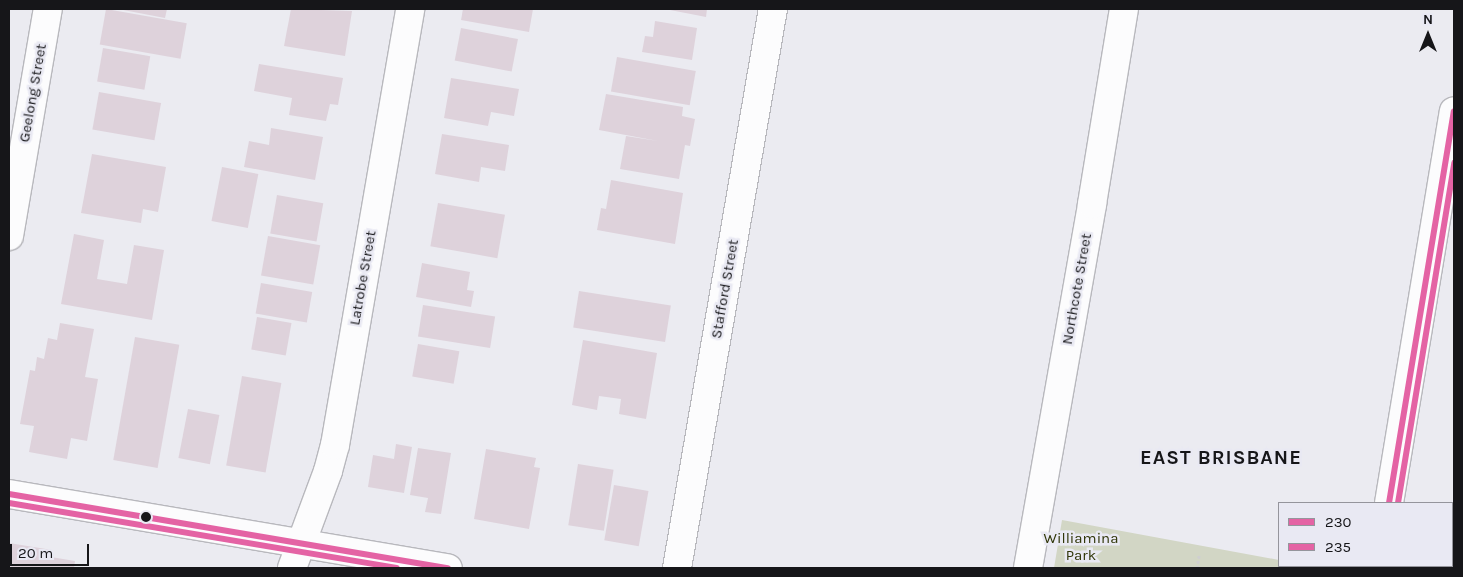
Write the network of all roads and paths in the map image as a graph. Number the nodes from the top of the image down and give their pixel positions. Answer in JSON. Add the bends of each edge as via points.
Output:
{"nodes":[{"id":1,"x":48,"y":9,"type":"edge"},
{"id":2,"x":410,"y":9,"type":"edge"},
{"id":3,"x":773,"y":9,"type":"edge"},
{"id":4,"x":1124,"y":9,"type":"edge"},
{"id":5,"x":1454,"y":111,"type":"edge"},
{"id":6,"x":9,"y":236,"type":"edge"},
{"id":7,"x":9,"y":494,"type":"edge"},
{"id":8,"x":1389,"y":502,"type":"edge"},
{"id":9,"x":1200,"y":555,"type":"dead end"},
{"id":10,"x":296,"y":556,"type":"edge"},
{"id":11,"x":448,"y":568,"type":"edge"},
{"id":12,"x":676,"y":568,"type":"edge"},
{"id":13,"x":1028,"y":568,"type":"edge"},
{"id":14,"x":1198,"y":568,"type":"edge"}],
"edges":[{"from":1,"to":6,"type":"street","name":"Geelong Street"},
{"from":2,"to":10,"type":"street","name":"Latrobe Street","via":[[335,445],[318,501]]},
{"from":3,"to":12,"type":"street","name":"Stafford Street"},
{"from":4,"to":13,"type":"street","name":"Northcote Street"},
{"from":5,"to":8,"type":"street"},
{"from":7,"to":10,"type":"street"},
{"from":9,"to":14,"type":"path"},
{"from":10,"to":11,"type":"street"}]}
